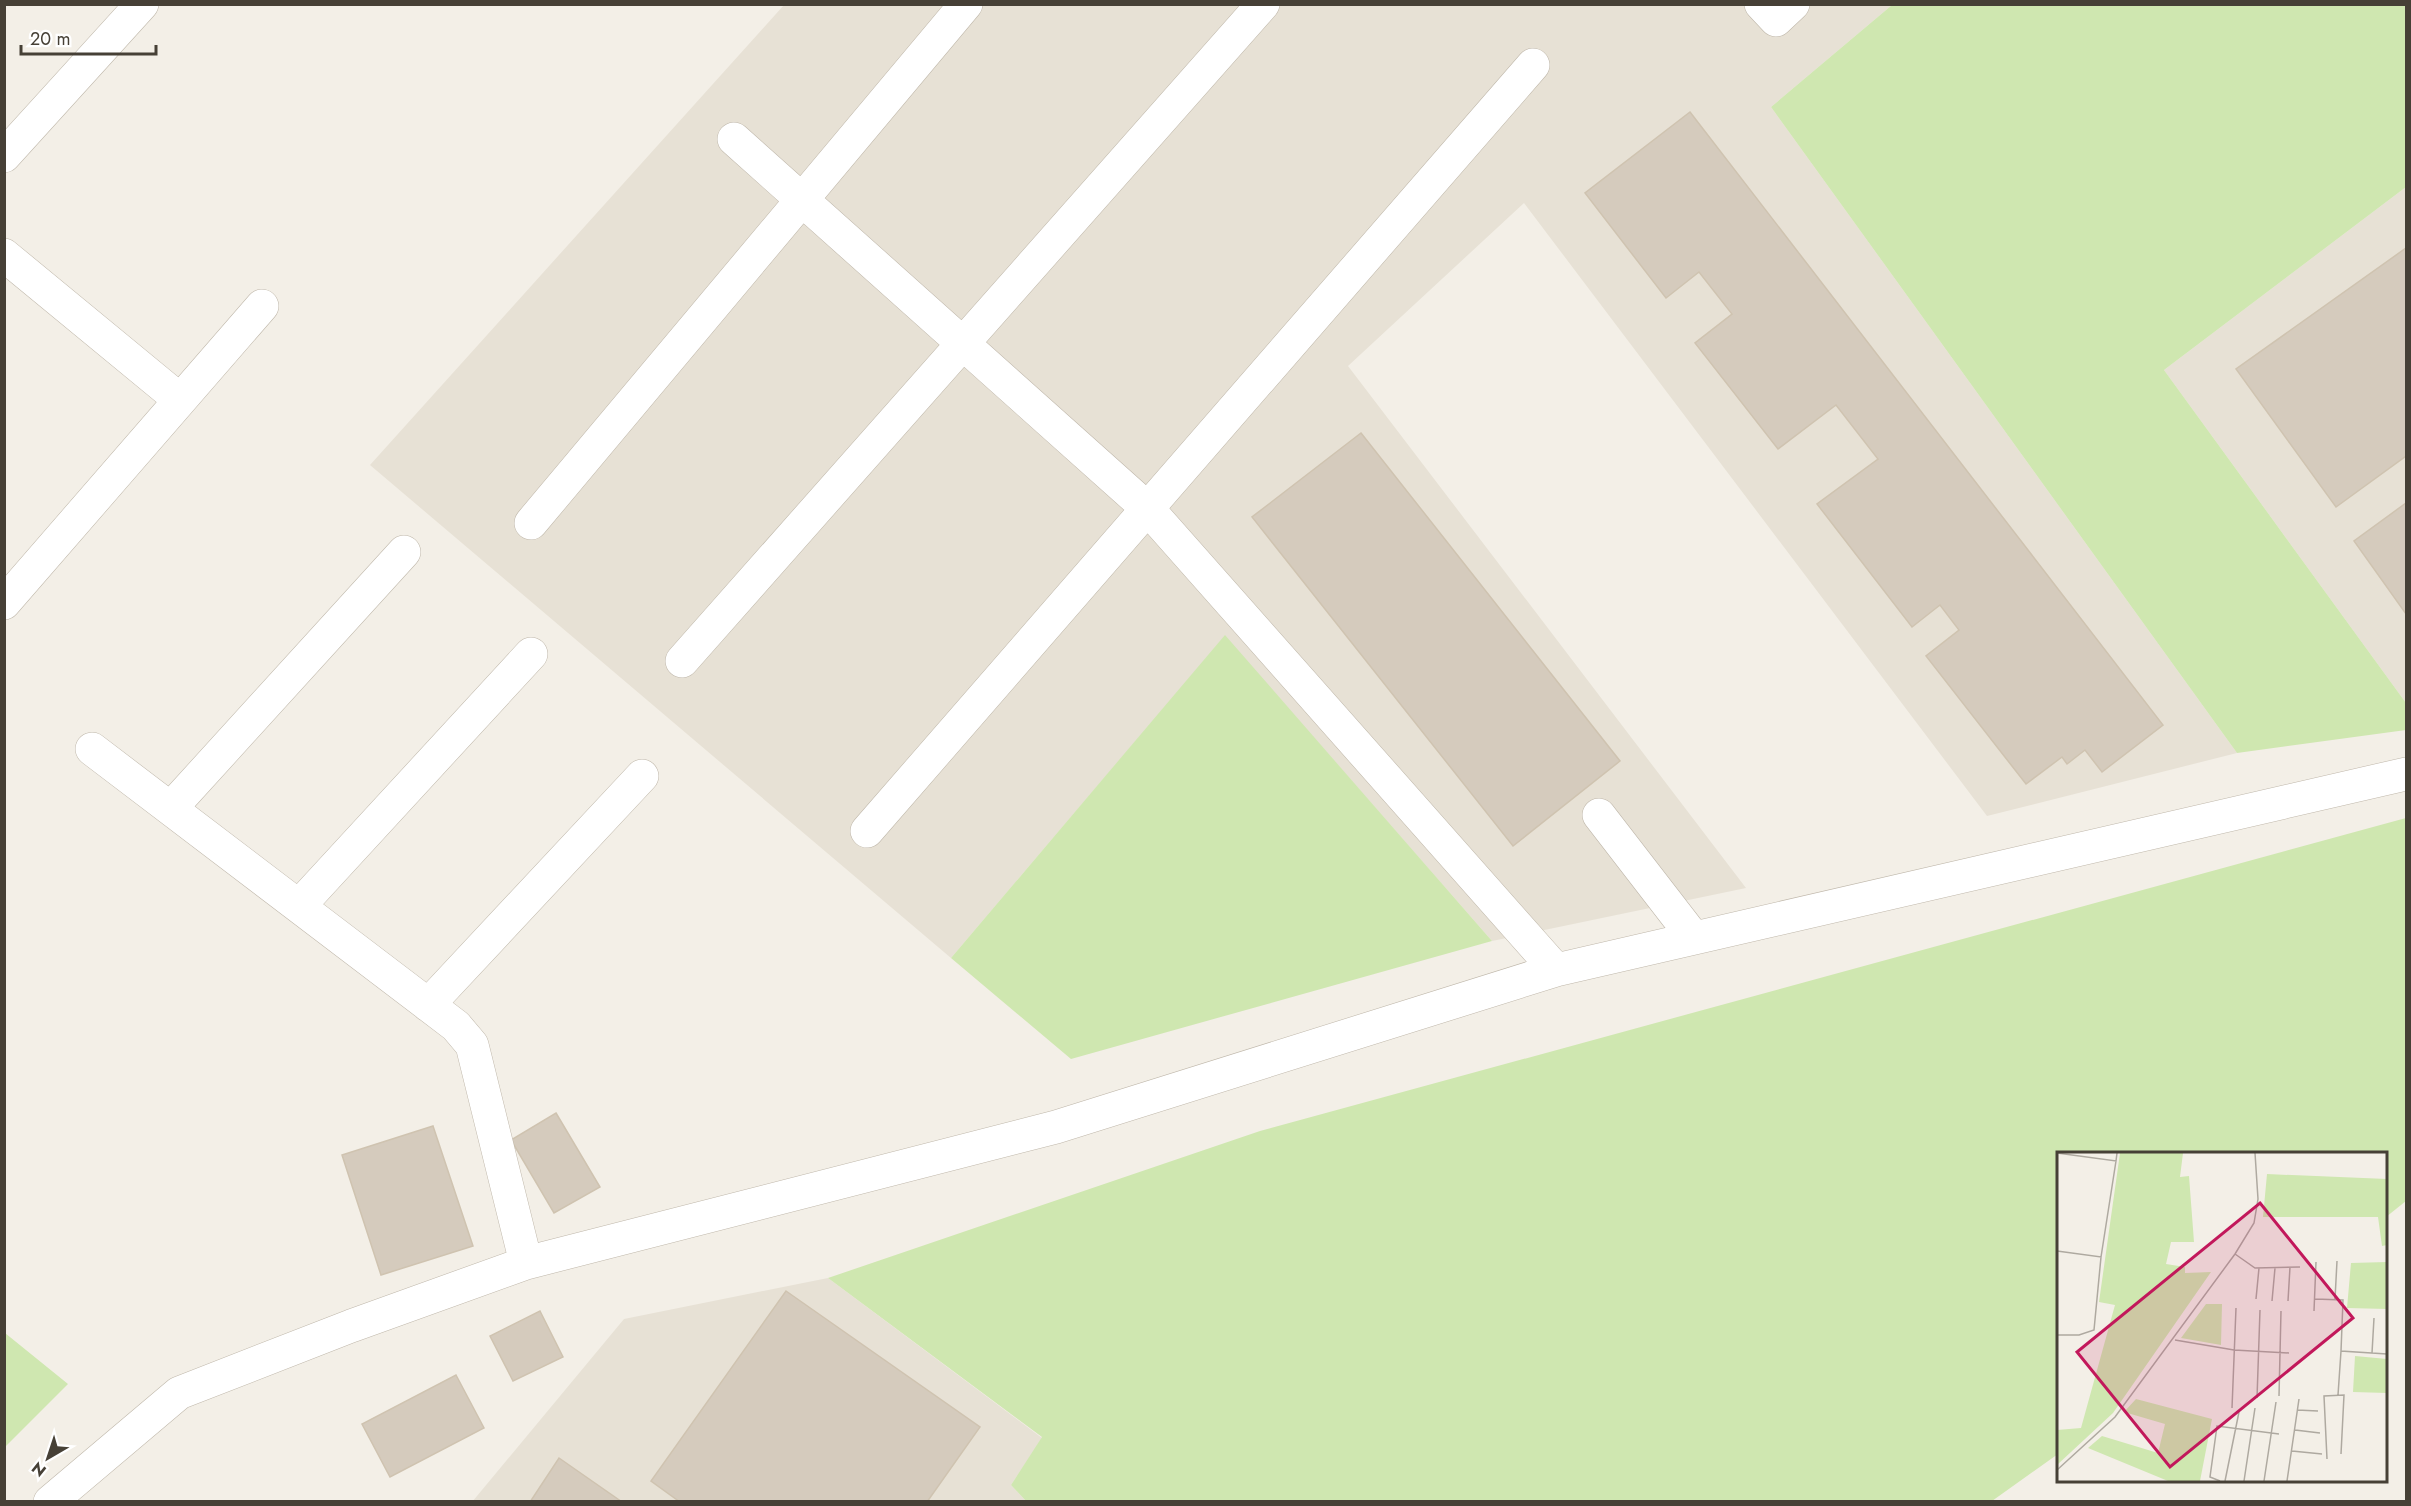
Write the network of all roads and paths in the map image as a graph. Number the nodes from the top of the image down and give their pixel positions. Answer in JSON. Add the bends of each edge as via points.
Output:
{"nodes":[{"id":1,"x":142,"y":4,"type":"edge"},
{"id":2,"x":966,"y":4,"type":"edge"},
{"id":3,"x":1263,"y":4,"type":"edge"},
{"id":4,"x":1761,"y":4,"type":"edge"},
{"id":5,"x":1793,"y":4,"type":"edge"},
{"id":6,"x":1533,"y":65,"type":"dead end"},
{"id":7,"x":734,"y":139,"type":"dead end"},
{"id":8,"x":4,"y":156,"type":"edge"},
{"id":9,"x":802,"y":200,"type":"junction"},
{"id":10,"x":9,"y":268,"type":"edge"},
{"id":11,"x":262,"y":306,"type":"dead end"},
{"id":12,"x":963,"y":344,"type":"junction"},
{"id":13,"x":180,"y":400,"type":"junction"},
{"id":14,"x":1148,"y":510,"type":"junction"},
{"id":15,"x":531,"y":523,"type":"dead end"},
{"id":16,"x":404,"y":552,"type":"dead end"},
{"id":17,"x":4,"y":603,"type":"edge"},
{"id":18,"x":531,"y":654,"type":"dead end"},
{"id":19,"x":682,"y":661,"type":"dead end"},
{"id":20,"x":92,"y":749,"type":"dead end"},
{"id":21,"x":2406,"y":774,"type":"edge"},
{"id":22,"x":642,"y":777,"type":"dead end"},
{"id":23,"x":171,"y":808,"type":"junction"},
{"id":24,"x":1599,"y":814,"type":"dead end"},
{"id":25,"x":867,"y":831,"type":"dead end"},
{"id":26,"x":299,"y":906,"type":"junction"},
{"id":27,"x":1694,"y":938,"type":"junction"},
{"id":28,"x":1556,"y":970,"type":"junction"},
{"id":29,"x":428,"y":1005,"type":"junction"},
{"id":30,"x":526,"y":1263,"type":"junction"},
{"id":31,"x":50,"y":1502,"type":"edge"}],
"edges":[{"from":1,"to":8,"type":"street"},
{"from":2,"to":9,"type":"street"},
{"from":3,"to":12,"type":"street"},
{"from":4,"to":5,"type":"street","via":[[1776,20]]},
{"from":6,"to":14,"type":"street"},
{"from":7,"to":9,"type":"street"},
{"from":9,"to":12,"type":"street"},
{"from":9,"to":15,"type":"street"},
{"from":10,"to":13,"type":"street"},
{"from":11,"to":13,"type":"street"},
{"from":12,"to":14,"type":"street"},
{"from":12,"to":19,"type":"street"},
{"from":13,"to":17,"type":"street"},
{"from":14,"to":25,"type":"street"},
{"from":14,"to":28,"type":"street"},
{"from":16,"to":23,"type":"street"},
{"from":18,"to":26,"type":"street"},
{"from":20,"to":23,"type":"street"},
{"from":21,"to":27,"type":"street"},
{"from":22,"to":29,"type":"street"},
{"from":23,"to":26,"type":"street"},
{"from":24,"to":27,"type":"street"},
{"from":26,"to":29,"type":"street"},
{"from":27,"to":28,"type":"street"},
{"from":28,"to":30,"type":"street","via":[[1056,1127]]},
{"from":29,"to":30,"type":"street","via":[[456,1026],[472,1045]]},
{"from":30,"to":31,"type":"street","via":[[179,1393]]}]}
